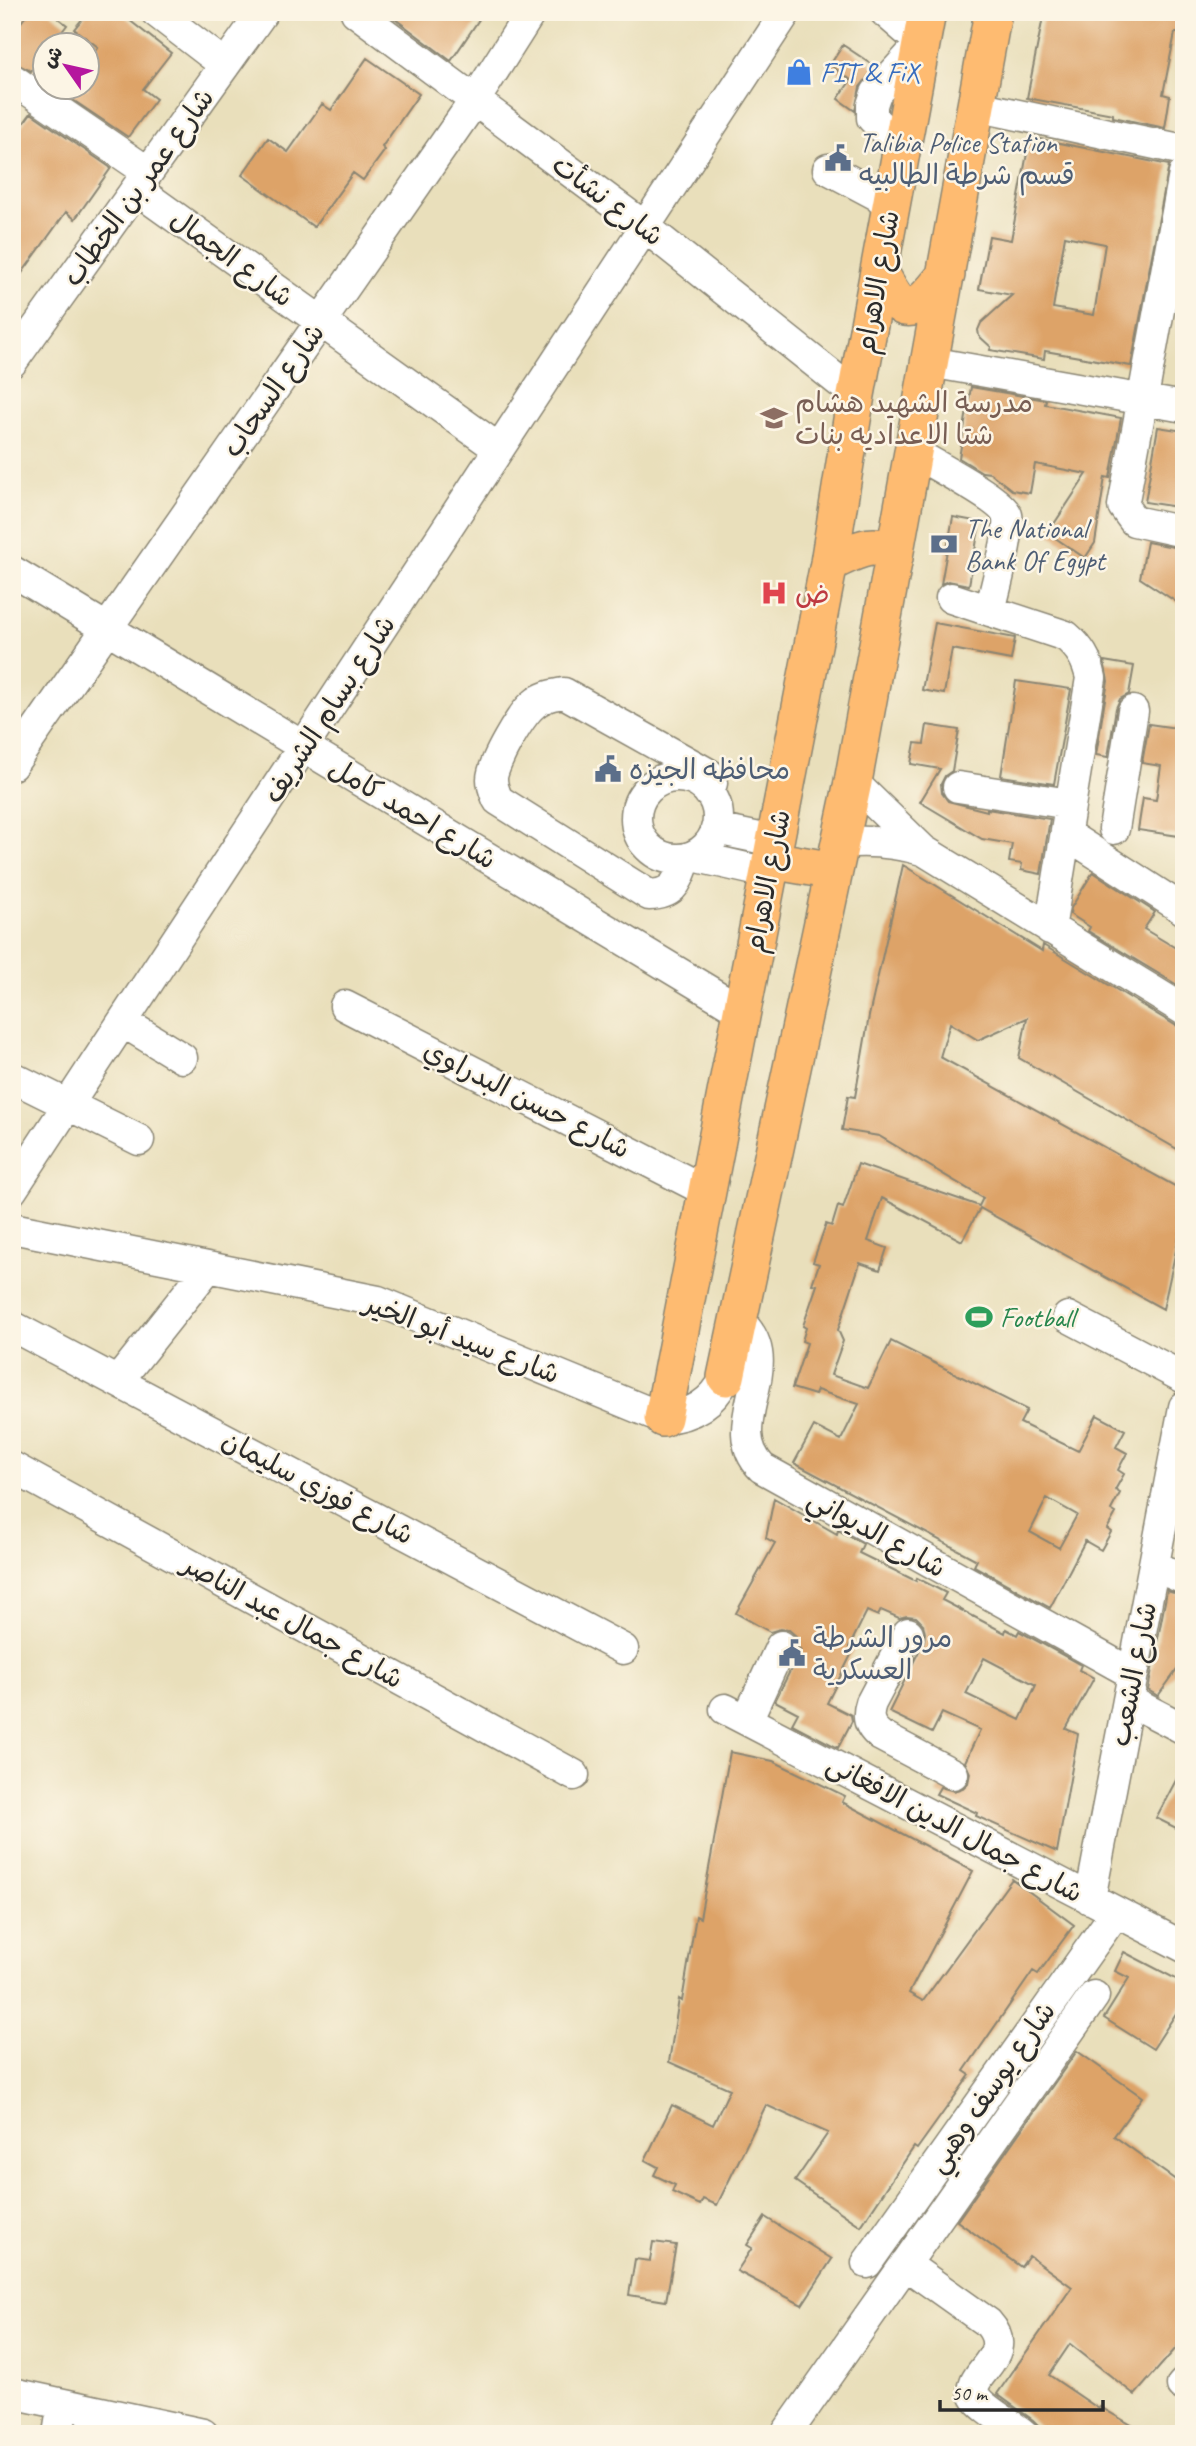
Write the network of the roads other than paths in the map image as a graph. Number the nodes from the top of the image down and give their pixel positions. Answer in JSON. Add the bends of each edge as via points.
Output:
{"nodes":[{"id":1,"x":156,"y":12,"type":"edge"},
{"id":2,"x":263,"y":12,"type":"edge"},
{"id":3,"x":355,"y":12,"type":"edge"},
{"id":4,"x":531,"y":12,"type":"edge"},
{"id":5,"x":786,"y":12,"type":"edge"},
{"id":6,"x":884,"y":12,"type":"edge"},
{"id":7,"x":993,"y":12,"type":"edge"},
{"id":8,"x":924,"y":28,"type":"edge"},
{"id":9,"x":225,"y":65,"type":"junction"},
{"id":10,"x":12,"y":79,"type":"edge"},
{"id":11,"x":475,"y":100,"type":"junction"},
{"id":12,"x":976,"y":106,"type":"junction"},
{"id":13,"x":1184,"y":150,"type":"edge"},
{"id":14,"x":828,"y":169,"type":"dead end"},
{"id":15,"x":1184,"y":174,"type":"edge"},
{"id":16,"x":142,"y":181,"type":"junction"},
{"id":17,"x":890,"y":209,"type":"junction"},
{"id":18,"x":645,"y":227,"type":"junction"},
{"id":19,"x":880,"y":273,"type":"junction"},
{"id":20,"x":946,"y":275,"type":"junction"},
{"id":21,"x":321,"y":321,"type":"junction"},
{"id":22,"x":12,"y":362,"type":"edge"},
{"id":23,"x":929,"y":362,"type":"junction"},
{"id":24,"x":856,"y":395,"type":"junction"},
{"id":25,"x":1142,"y":400,"type":"junction"},
{"id":26,"x":1184,"y":407,"type":"edge"},
{"id":27,"x":499,"y":449,"type":"junction"},
{"id":28,"x":913,"y":452,"type":"junction"},
{"id":29,"x":1184,"y":532,"type":"edge"},
{"id":30,"x":894,"y":558,"type":"junction"},
{"id":31,"x":830,"y":563,"type":"junction"},
{"id":32,"x":12,"y":571,"type":"edge"},
{"id":33,"x":951,"y":598,"type":"dead end"},
{"id":34,"x":990,"y":611,"type":"junction"},
{"id":35,"x":107,"y":628,"type":"junction"},
{"id":36,"x":1133,"y":711,"type":"dead end"},
{"id":37,"x":304,"y":747,"type":"junction"},
{"id":38,"x":12,"y":765,"type":"edge"},
{"id":39,"x":1076,"y":773,"type":"junction"},
{"id":40,"x":1121,"y":779,"type":"junction"},
{"id":41,"x":853,"y":782,"type":"junction"},
{"id":42,"x":958,"y":787,"type":"dead end"},
{"id":43,"x":709,"y":793,"type":"junction"},
{"id":44,"x":1070,"y":804,"type":"junction"},
{"id":45,"x":716,"y":829,"type":"junction"},
{"id":46,"x":1114,"y":829,"type":"dead end"},
{"id":47,"x":1066,"y":834,"type":"junction"},
{"id":48,"x":923,"y":850,"type":"junction"},
{"id":49,"x":837,"y":857,"type":"junction"},
{"id":50,"x":690,"y":858,"type":"junction"},
{"id":51,"x":771,"y":858,"type":"junction"},
{"id":52,"x":1184,"y":910,"type":"edge"},
{"id":53,"x":1050,"y":929,"type":"junction"},
{"id":54,"x":345,"y":1006,"type":"dead end"},
{"id":55,"x":1184,"y":1010,"type":"edge"},
{"id":56,"x":742,"y":1011,"type":"junction"},
{"id":57,"x":123,"y":1022,"type":"junction"},
{"id":58,"x":182,"y":1058,"type":"dead end"},
{"id":59,"x":12,"y":1077,"type":"edge"},
{"id":60,"x":69,"y":1105,"type":"junction"},
{"id":61,"x":139,"y":1140,"type":"dead end"},
{"id":62,"x":12,"y":1190,"type":"edge"},
{"id":63,"x":708,"y":1192,"type":"junction"},
{"id":64,"x":12,"y":1228,"type":"edge"},
{"id":65,"x":207,"y":1269,"type":"junction"},
{"id":66,"x":1068,"y":1317,"type":"dead end"},
{"id":67,"x":738,"y":1320,"type":"junction"},
{"id":68,"x":12,"y":1326,"type":"edge"},
{"id":69,"x":726,"y":1377,"type":"joint"},
{"id":70,"x":1184,"y":1378,"type":"edge"},
{"id":71,"x":118,"y":1381,"type":"junction"},
{"id":72,"x":1183,"y":1410,"type":"edge"},
{"id":73,"x":663,"y":1418,"type":"junction"},
{"id":74,"x":12,"y":1467,"type":"edge"},
{"id":75,"x":1154,"y":1566,"type":"junction"},
{"id":76,"x":1184,"y":1579,"type":"edge"},
{"id":77,"x":908,"y":1633,"type":"dead end"},
{"id":78,"x":782,"y":1646,"type":"dead end"},
{"id":79,"x":623,"y":1649,"type":"dead end"},
{"id":80,"x":1130,"y":1687,"type":"junction"},
{"id":81,"x":1184,"y":1729,"type":"edge"},
{"id":82,"x":891,"y":1742,"type":"junction"},
{"id":83,"x":574,"y":1774,"type":"dead end"},
{"id":84,"x":953,"y":1774,"type":"dead end"},
{"id":85,"x":869,"y":1783,"type":"junction"},
{"id":86,"x":1103,"y":1906,"type":"junction"},
{"id":87,"x":1184,"y":1947,"type":"edge"},
{"id":88,"x":1094,"y":1996,"type":"dead end"},
{"id":89,"x":867,"y":2263,"type":"dead end"},
{"id":90,"x":905,"y":2264,"type":"junction"},
{"id":91,"x":12,"y":2393,"type":"edge"},
{"id":92,"x":63,"y":2404,"type":"junction"},
{"id":93,"x":167,"y":2430,"type":"edge"},
{"id":94,"x":58,"y":2434,"type":"edge"},
{"id":95,"x":203,"y":2434,"type":"edge"},
{"id":96,"x":786,"y":2434,"type":"edge"},
{"id":97,"x":1023,"y":2434,"type":"edge"}],
"edges":[{"from":1,"to":9,"type":"street"},
{"from":2,"to":9,"type":"street","name":"شارع عمر بن الخطاب"},
{"from":3,"to":11,"type":"street","name":"شارع نشأت"},
{"from":4,"to":11,"type":"street","name":"شارع السحاب"},
{"from":5,"to":18,"type":"street","name":"شارع بسام الشريف"},
{"from":6,"to":8,"type":"street"},
{"from":7,"to":12,"type":"main road"},
{"from":8,"to":17,"type":"main road","name":"شارع الاهرام"},
{"from":9,"to":16,"type":"street","name":"شارع عمر بن الخطاب"},
{"from":10,"to":16,"type":"street","name":"شارع الجمال"},
{"from":11,"to":18,"type":"street","name":"شارع نشأت"},
{"from":11,"to":21,"type":"street","name":"شارع السحاب"},
{"from":12,"to":13,"type":"street"},
{"from":12,"to":20,"type":"main road"},
{"from":14,"to":17,"type":"street","via":[[877,195]]},
{"from":15,"to":25,"type":"street"},
{"from":16,"to":21,"type":"street","name":"شارع الجمال"},
{"from":16,"to":22,"type":"street","name":"شارع عمر بن الخطاب"},
{"from":17,"to":19,"type":"main road","name":"شارع الاهرام"},
{"from":18,"to":24,"type":"street","name":"شارع نشأت"},
{"from":18,"to":27,"type":"street","name":"شارع بسام الشريف"},
{"from":19,"to":20,"type":"main road","via":[[897,302],[906,308],[921,303]]},
{"from":19,"to":24,"type":"main road","name":"شارع الاهرام"},
{"from":20,"to":23,"type":"main road"},
{"from":21,"to":27,"type":"street","name":"شارع الجمال"},
{"from":21,"to":35,"type":"street","name":"شارع السحاب"},
{"from":23,"to":25,"type":"street"},
{"from":23,"to":28,"type":"main road"},
{"from":24,"to":31,"type":"main road","name":"شارع الاهرام"},
{"from":25,"to":26,"type":"street"},
{"from":25,"to":29,"type":"street","via":[[1123,506],[1134,521]]},
{"from":27,"to":37,"type":"street","name":"شارع بسام الشريف"},
{"from":28,"to":30,"type":"main road"},
{"from":28,"to":34,"type":"street","via":[[995,502],[1007,515]]},
{"from":30,"to":31,"type":"main road","via":[[868,546]]},
{"from":30,"to":41,"type":"main road"},
{"from":31,"to":51,"type":"main road","name":"شارع الاهرام"},
{"from":32,"to":35,"type":"street","name":"شارع احمد كامل"},
{"from":33,"to":34,"type":"street"},
{"from":34,"to":39,"type":"street","via":[[1066,636],[1083,654],[1091,678]]},
{"from":35,"to":37,"type":"street","name":"شارع احمد كامل"},
{"from":35,"to":38,"type":"street","name":"شارع السحاب"},
{"from":36,"to":40,"type":"street"},
{"from":37,"to":56,"type":"street","name":"شارع احمد كامل"},
{"from":37,"to":57,"type":"street","name":"شارع بسام الشريف"},
{"from":39,"to":40,"type":"street"},
{"from":39,"to":44,"type":"street"},
{"from":40,"to":46,"type":"street"},
{"from":41,"to":48,"type":"street"},
{"from":41,"to":49,"type":"main road"},
{"from":42,"to":44,"type":"street"},
{"from":43,"to":45,"type":"street","via":[[717,810]]},
{"from":43,"to":50,"type":"street","via":[[690,779],[667,778],[647,789],[636,810],[638,834],[644,844],[662,857]]},
{"from":43,"to":50,"type":"street","via":[[709,774],[564,693],[533,704],[495,766],[493,789],[498,800],[649,895],[664,894],[675,886]]},
{"from":44,"to":47,"type":"street"},
{"from":45,"to":50,"type":"street","via":[[708,846]]},
{"from":45,"to":51,"type":"street"},
{"from":47,"to":52,"type":"street"},
{"from":47,"to":53,"type":"street"},
{"from":48,"to":49,"type":"street","via":[[890,842]]},
{"from":48,"to":53,"type":"street"},
{"from":49,"to":51,"type":"main road"},
{"from":49,"to":67,"type":"main road"},
{"from":50,"to":51,"type":"street"},
{"from":51,"to":56,"type":"main road","name":"شارع الاهرام"},
{"from":53,"to":55,"type":"street"},
{"from":54,"to":63,"type":"street","name":"شارع حسن البدراوي"},
{"from":56,"to":63,"type":"main road","name":"شارع الاهرام"},
{"from":57,"to":58,"type":"street"},
{"from":57,"to":60,"type":"street","name":"شارع بسام الشريف"},
{"from":59,"to":60,"type":"street"},
{"from":60,"to":61,"type":"street"},
{"from":60,"to":62,"type":"street","name":"شارع بسام الشريف"},
{"from":63,"to":73,"type":"main road","name":"شارع الاهرام"},
{"from":64,"to":65,"type":"street","name":"شارع سيد أبو الخير"},
{"from":65,"to":71,"type":"street"},
{"from":65,"to":73,"type":"street","name":"شارع سيد أبو الخير","via":[[378,1301]]},
{"from":66,"to":70,"type":"street"},
{"from":67,"to":69,"type":"main road"},
{"from":67,"to":80,"type":"street","name":"شارع الديواني","via":[[758,1353],[745,1433],[762,1468]]},
{"from":68,"to":71,"type":"street","name":"شارع فوزي سليمان"},
{"from":69,"to":73,"type":"street","via":[[704,1405],[682,1416]]},
{"from":71,"to":79,"type":"street","name":"شارع فوزي سليمان"},
{"from":72,"to":75,"type":"street","name":"شارع الشعب"},
{"from":74,"to":83,"type":"street","name":"شارع جمال عبد الناصر"},
{"from":75,"to":76,"type":"street"},
{"from":75,"to":80,"type":"street","name":"شارع الشعب"},
{"from":77,"to":82,"type":"street","via":[[868,1712],[873,1731]]},
{"from":78,"to":85,"type":"street","name":"شارع جمال الدين الافغانى","via":[[736,1714]]},
{"from":80,"to":81,"type":"street","name":"شارع الديواني"},
{"from":80,"to":86,"type":"street","name":"شارع الشعب"},
{"from":82,"to":84,"type":"street"},
{"from":82,"to":85,"type":"street"},
{"from":85,"to":86,"type":"street","name":"شارع جمال الدين الافغانى"},
{"from":86,"to":87,"type":"street","name":"شارع جمال الدين الافغانى"},
{"from":86,"to":89,"type":"street","name":"شارع يوسف وهبي"},
{"from":88,"to":90,"type":"street"},
{"from":90,"to":96,"type":"street"},
{"from":90,"to":97,"type":"street","via":[[993,2329],[995,2355],[974,2392],[981,2403]]},
{"from":91,"to":92,"type":"street"},
{"from":92,"to":93,"type":"street"},
{"from":92,"to":94,"type":"street"},
{"from":93,"to":95,"type":"street"}]}
